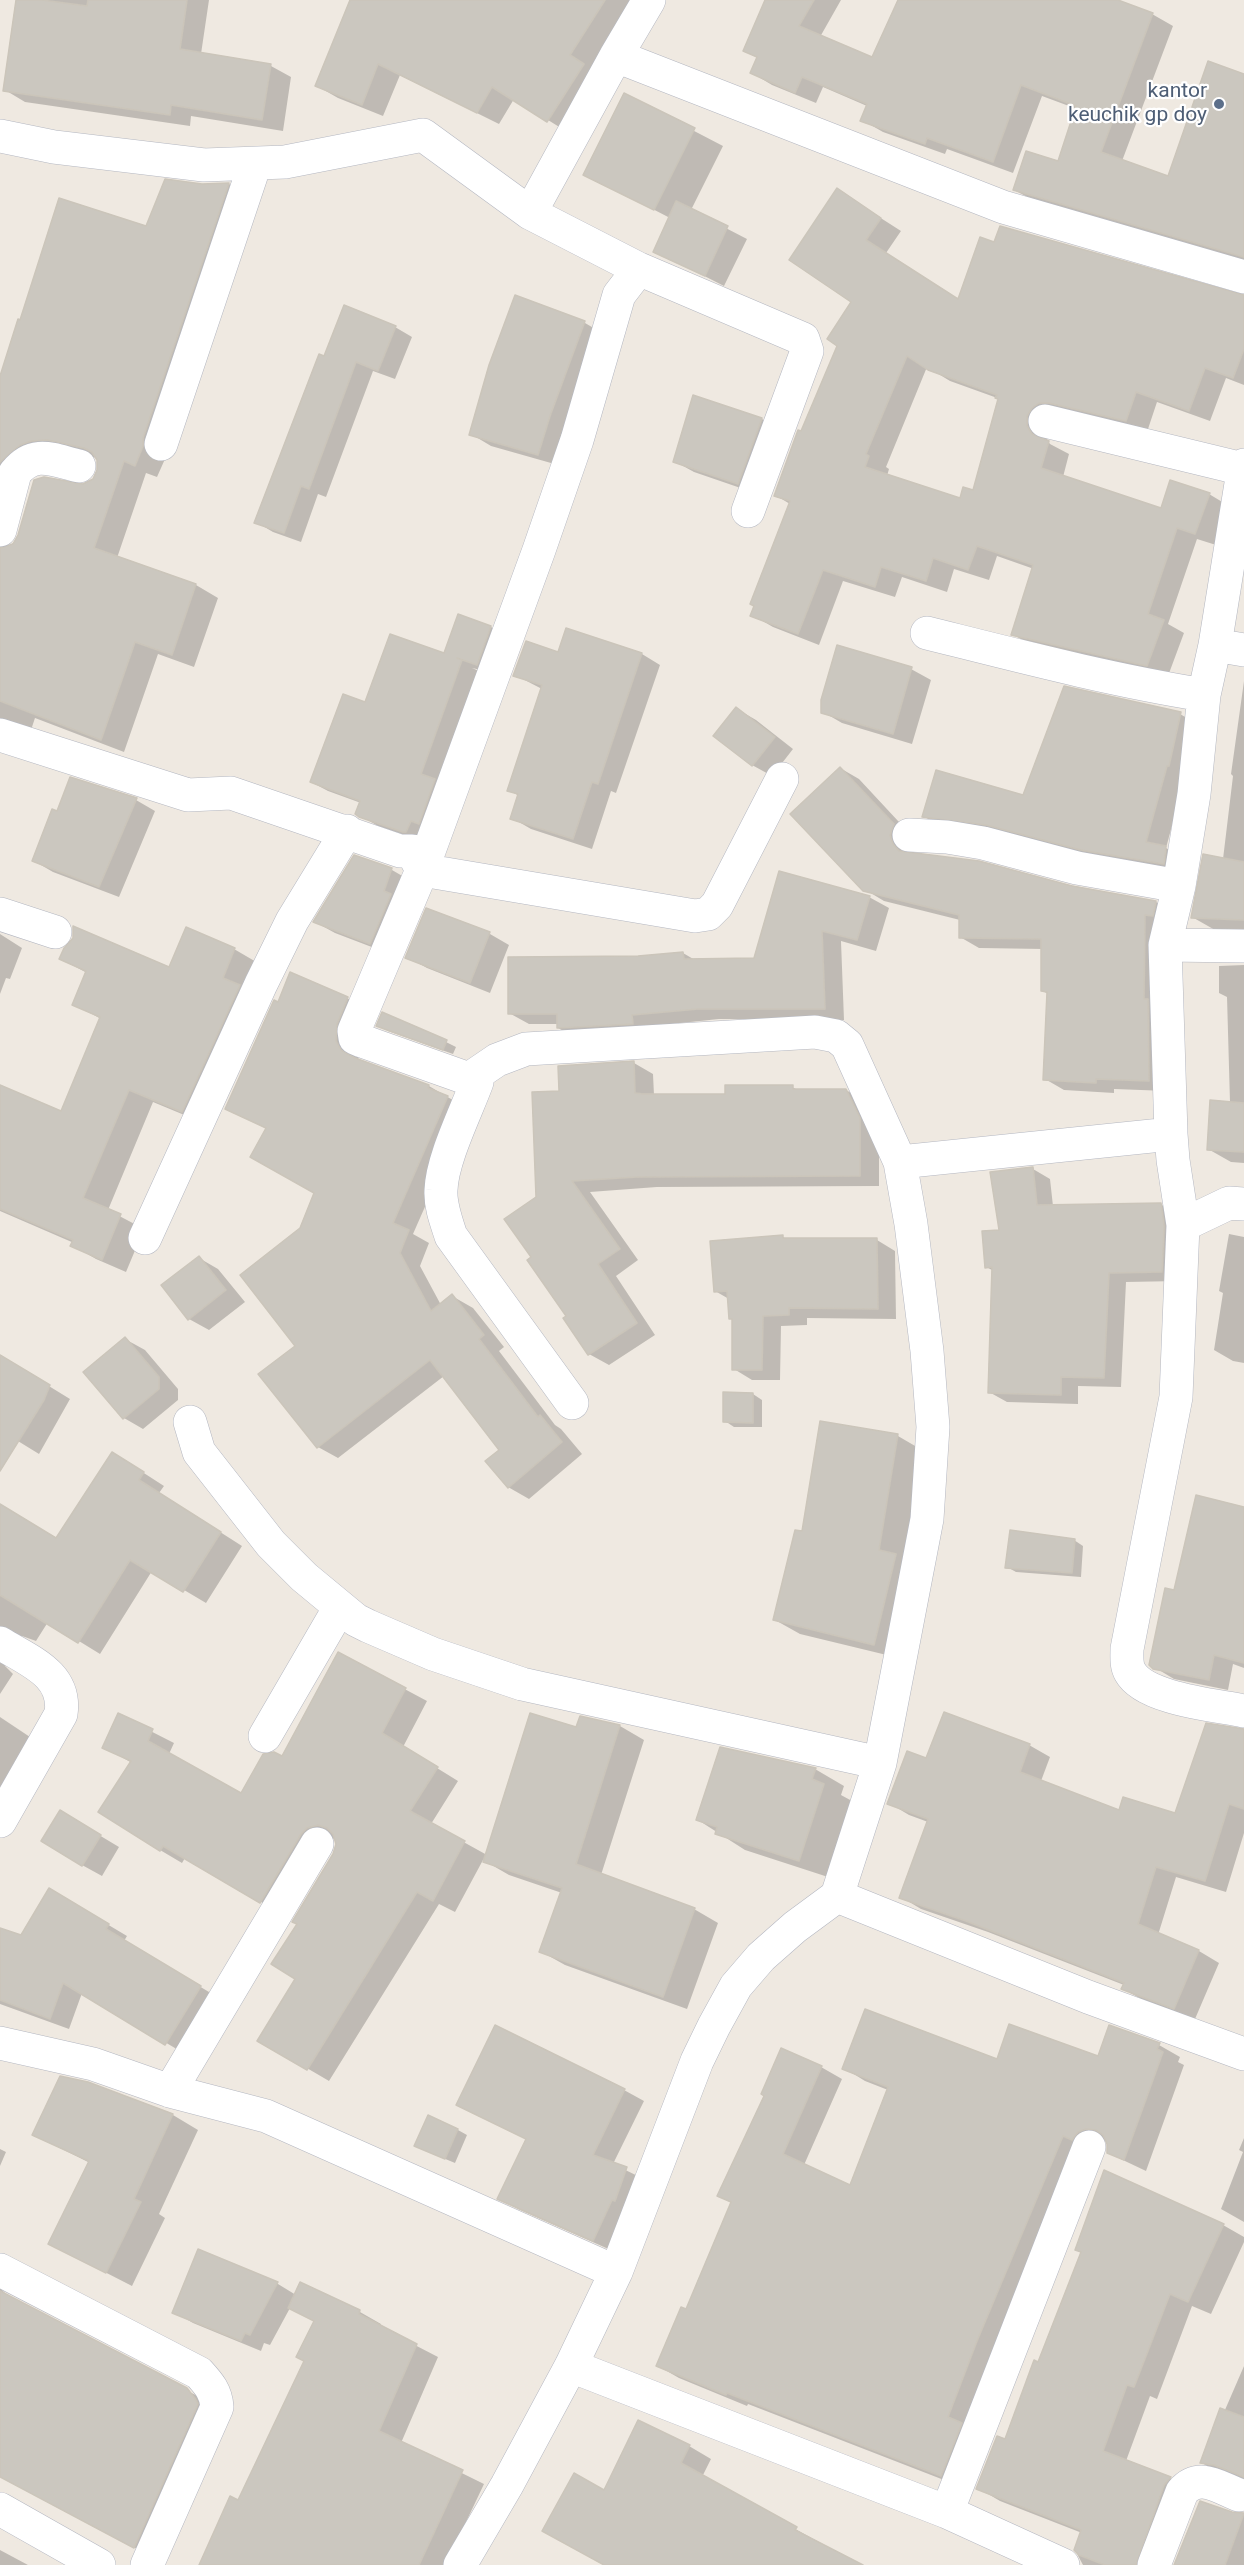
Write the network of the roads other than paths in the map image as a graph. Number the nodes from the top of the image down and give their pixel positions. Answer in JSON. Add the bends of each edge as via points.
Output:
{"nodes":[{"id":1,"x":649,"y":0,"type":"edge"},
{"id":2,"x":616,"y":56,"type":"junction"},
{"id":3,"x":0,"y":136,"type":"edge"},
{"id":4,"x":255,"y":164,"type":"junction"},
{"id":5,"x":530,"y":213,"type":"junction"},
{"id":6,"x":639,"y":269,"type":"junction"},
{"id":7,"x":1244,"y":277,"type":"edge"},
{"id":8,"x":1045,"y":421,"type":"dead end"},
{"id":9,"x":161,"y":444,"type":"dead end"},
{"id":10,"x":79,"y":466,"type":"dead end"},
{"id":11,"x":1243,"y":467,"type":"edge"},
{"id":12,"x":748,"y":511,"type":"dead end"},
{"id":13,"x":0,"y":530,"type":"edge"},
{"id":14,"x":927,"y":633,"type":"dead end"},
{"id":15,"x":1229,"y":647,"type":"edge"},
{"id":16,"x":1204,"y":695,"type":"junction"},
{"id":17,"x":0,"y":735,"type":"edge"},
{"id":18,"x":782,"y":780,"type":"dead end"},
{"id":19,"x":347,"y":831,"type":"junction"},
{"id":20,"x":909,"y":835,"type":"dead end"},
{"id":21,"x":422,"y":870,"type":"junction"},
{"id":22,"x":1179,"y":885,"type":"junction"},
{"id":23,"x":0,"y":914,"type":"edge"},
{"id":24,"x":55,"y":932,"type":"dead end"},
{"id":25,"x":1165,"y":945,"type":"junction"},
{"id":26,"x":1244,"y":946,"type":"edge"},
{"id":27,"x":469,"y":1079,"type":"junction"},
{"id":28,"x":1171,"y":1134,"type":"junction"},
{"id":29,"x":900,"y":1161,"type":"junction"},
{"id":30,"x":1244,"y":1204,"type":"edge"},
{"id":31,"x":1183,"y":1225,"type":"junction"},
{"id":32,"x":145,"y":1238,"type":"dead end"},
{"id":33,"x":572,"y":1403,"type":"dead end"},
{"id":34,"x":190,"y":1422,"type":"dead end"},
{"id":35,"x":340,"y":1608,"type":"junction"},
{"id":36,"x":0,"y":1643,"type":"edge"},
{"id":37,"x":1244,"y":1711,"type":"edge"},
{"id":38,"x":265,"y":1736,"type":"dead end"},
{"id":39,"x":880,"y":1763,"type":"junction"},
{"id":40,"x":0,"y":1821,"type":"edge"},
{"id":41,"x":317,"y":1844,"type":"dead end"},
{"id":42,"x":837,"y":1896,"type":"junction"},
{"id":43,"x":0,"y":2043,"type":"edge"},
{"id":44,"x":1244,"y":2054,"type":"edge"},
{"id":45,"x":170,"y":2091,"type":"junction"},
{"id":46,"x":1089,"y":2147,"type":"dead end"},
{"id":47,"x":0,"y":2270,"type":"edge"},
{"id":48,"x":616,"y":2272,"type":"junction"},
{"id":49,"x":571,"y":2366,"type":"junction"},
{"id":50,"x":1239,"y":2495,"type":"dead end"},
{"id":51,"x":0,"y":2509,"type":"edge"},
{"id":52,"x":947,"y":2512,"type":"junction"},
{"id":53,"x":99,"y":2565,"type":"edge"},
{"id":54,"x":147,"y":2565,"type":"edge"},
{"id":55,"x":460,"y":2565,"type":"edge"},
{"id":56,"x":1063,"y":2565,"type":"edge"},
{"id":57,"x":1154,"y":2565,"type":"edge"}],
"edges":[{"from":1,"to":2,"type":"street"},
{"from":2,"to":5,"type":"street"},
{"from":2,"to":7,"type":"street","via":[[1004,207]]},
{"from":3,"to":4,"type":"street","via":[[54,147],[204,165]]},
{"from":4,"to":5,"type":"street","via":[[285,162],[423,135]]},
{"from":4,"to":9,"type":"street"},
{"from":5,"to":6,"type":"street"},
{"from":6,"to":12,"type":"street","via":[[803,339],[807,351]]},
{"from":6,"to":21,"type":"street","via":[[619,295],[577,440]]},
{"from":8,"to":11,"type":"street"},
{"from":10,"to":13,"type":"street","via":[[33,457],[20,466]]},
{"from":11,"to":15,"type":"street"},
{"from":14,"to":16,"type":"street","via":[[1110,678]]},
{"from":15,"to":16,"type":"street"},
{"from":16,"to":22,"type":"street","via":[[1194,794]]},
{"from":17,"to":19,"type":"street","via":[[188,795],[231,793]]},
{"from":18,"to":21,"type":"street","via":[[717,905],[708,914]]},
{"from":19,"to":21,"type":"street","via":[[400,851],[412,851]]},
{"from":19,"to":32,"type":"street","via":[[276,952]]},
{"from":20,"to":22,"type":"street","via":[[983,843],[1077,868]]},
{"from":21,"to":27,"type":"street","via":[[358,1018],[355,1038]]},
{"from":22,"to":25,"type":"street"},
{"from":23,"to":24,"type":"street"},
{"from":25,"to":26,"type":"street"},
{"from":25,"to":28,"type":"street"},
{"from":27,"to":29,"type":"street","via":[[497,1060],[526,1050],[815,1032],[836,1036],[847,1046]]},
{"from":27,"to":33,"type":"street","via":[[477,1082],[442,1174],[441,1192],[451,1236]]},
{"from":28,"to":29,"type":"street"},
{"from":28,"to":31,"type":"street"},
{"from":29,"to":39,"type":"street","via":[[927,1351],[933,1427],[927,1519]]},
{"from":30,"to":31,"type":"street","via":[[1229,1203]]},
{"from":31,"to":37,"type":"street","via":[[1176,1397],[1126,1664],[1130,1674],[1150,1690]]},
{"from":34,"to":35,"type":"street","via":[[199,1452],[246,1514],[304,1577]]},
{"from":35,"to":38,"type":"street"},
{"from":35,"to":39,"type":"street","via":[[368,1626],[433,1654],[522,1684]]},
{"from":36,"to":40,"type":"street","via":[[56,1681],[63,1702],[61,1714]]},
{"from":39,"to":42,"type":"street"},
{"from":41,"to":45,"type":"street"},
{"from":42,"to":44,"type":"street","via":[[1088,1997]]},
{"from":42,"to":48,"type":"street","via":[[760,1957],[736,1986],[698,2061]]},
{"from":43,"to":45,"type":"street","via":[[93,2064]]},
{"from":45,"to":48,"type":"street","via":[[266,2116]]},
{"from":46,"to":52,"type":"street"},
{"from":47,"to":54,"type":"street","via":[[199,2373],[211,2386],[217,2407]]},
{"from":48,"to":49,"type":"street"},
{"from":49,"to":52,"type":"street"},
{"from":49,"to":55,"type":"street"},
{"from":50,"to":57,"type":"street","via":[[1200,2481],[1190,2482],[1182,2492]]},
{"from":51,"to":53,"type":"street"},
{"from":52,"to":56,"type":"street"}]}
